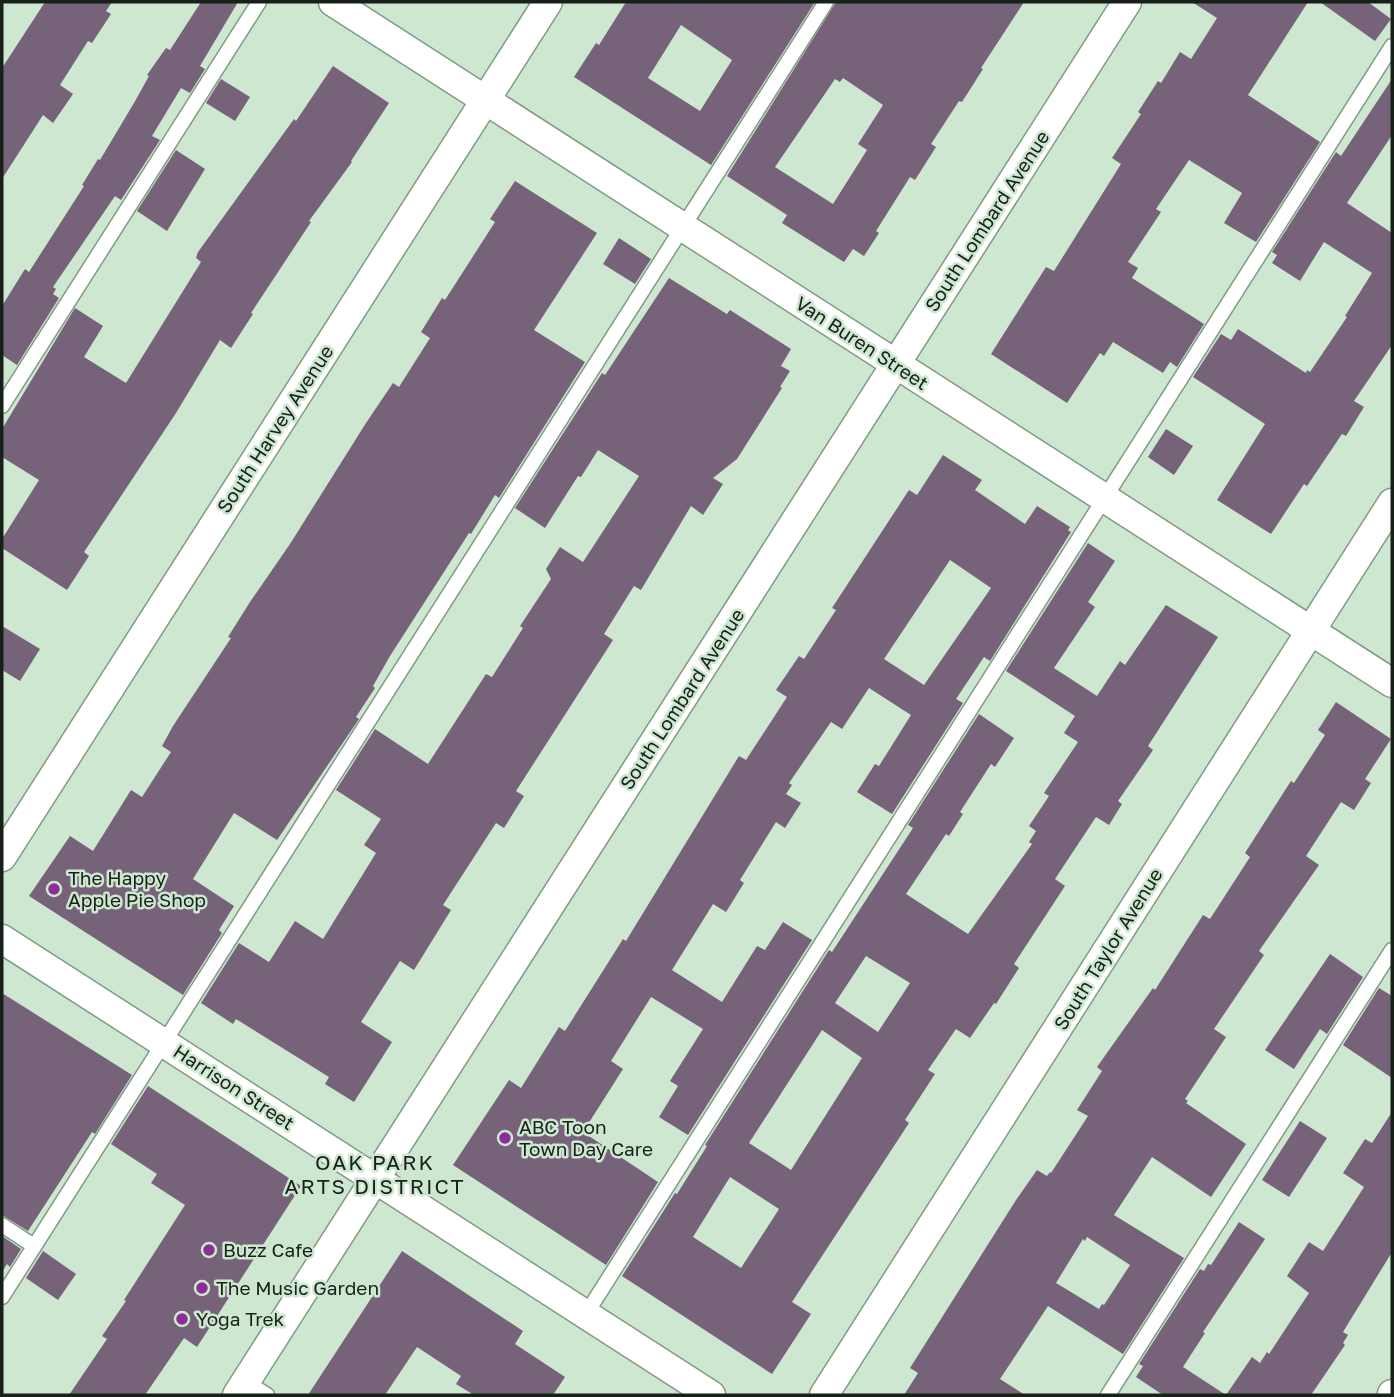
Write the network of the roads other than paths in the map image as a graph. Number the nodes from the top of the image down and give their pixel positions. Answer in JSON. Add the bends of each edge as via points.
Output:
{"nodes":[{"id":1,"x":259,"y":2,"type":"edge"},
{"id":2,"x":333,"y":2,"type":"edge"},
{"id":3,"x":548,"y":2,"type":"edge"},
{"id":4,"x":826,"y":2,"type":"edge"},
{"id":5,"x":1127,"y":2,"type":"edge"},
{"id":6,"x":1392,"y":46,"type":"edge"},
{"id":7,"x":485,"y":100,"type":"junction"},
{"id":8,"x":682,"y":226,"type":"junction"},
{"id":9,"x":895,"y":364,"type":"junction"},
{"id":10,"x":2,"y":406,"type":"edge"},
{"id":11,"x":1104,"y":498,"type":"junction"},
{"id":12,"x":1392,"y":503,"type":"edge"},
{"id":13,"x":1311,"y":631,"type":"junction"},
{"id":14,"x":1392,"y":683,"type":"edge"},
{"id":15,"x":2,"y":857,"type":"edge"},
{"id":16,"x":2,"y":939,"type":"edge"},
{"id":17,"x":1392,"y":950,"type":"edge"},
{"id":18,"x":164,"y":1042,"type":"junction"},
{"id":19,"x":376,"y":1179,"type":"junction"},
{"id":20,"x":2,"y":1225,"type":"edge"},
{"id":21,"x":34,"y":1246,"type":"junction"},
{"id":22,"x":2,"y":1297,"type":"edge"},
{"id":23,"x":586,"y":1314,"type":"junction"},
{"id":24,"x":250,"y":1391,"type":"edge"},
{"id":25,"x":711,"y":1395,"type":"edge"},
{"id":26,"x":824,"y":1395,"type":"edge"},
{"id":27,"x":1108,"y":1395,"type":"edge"}],
"edges":[{"from":1,"to":10,"type":"lane"},
{"from":2,"to":7,"type":"street","name":"Van Buren Street"},
{"from":3,"to":7,"type":"street","name":"South Harvey Avenue"},
{"from":4,"to":8,"type":"lane"},
{"from":5,"to":9,"type":"street","name":"South Lombard Avenue"},
{"from":6,"to":11,"type":"lane"},
{"from":7,"to":8,"type":"street","name":"Van Buren Street"},
{"from":7,"to":15,"type":"street","name":"South Harvey Avenue"},
{"from":8,"to":9,"type":"street","name":"Van Buren Street"},
{"from":8,"to":18,"type":"lane"},
{"from":9,"to":11,"type":"street","name":"Van Buren Street"},
{"from":9,"to":19,"type":"street","name":"South Lombard Avenue"},
{"from":11,"to":13,"type":"street","name":"Van Buren Street"},
{"from":11,"to":23,"type":"lane"},
{"from":12,"to":13,"type":"street","name":"South Taylor Avenue"},
{"from":13,"to":14,"type":"street","name":"Van Buren Street"},
{"from":13,"to":26,"type":"street","name":"South Taylor Avenue"},
{"from":16,"to":18,"type":"street","name":"Harrison Street"},
{"from":17,"to":27,"type":"lane"},
{"from":18,"to":19,"type":"street","name":"Harrison Street"},
{"from":18,"to":21,"type":"lane"},
{"from":19,"to":23,"type":"street","name":"Harrison Street"},
{"from":19,"to":24,"type":"street","name":"South Lombard Avenue"},
{"from":20,"to":21,"type":"lane"},
{"from":21,"to":22,"type":"lane"},
{"from":23,"to":25,"type":"street","name":"Harrison Street"}]}
